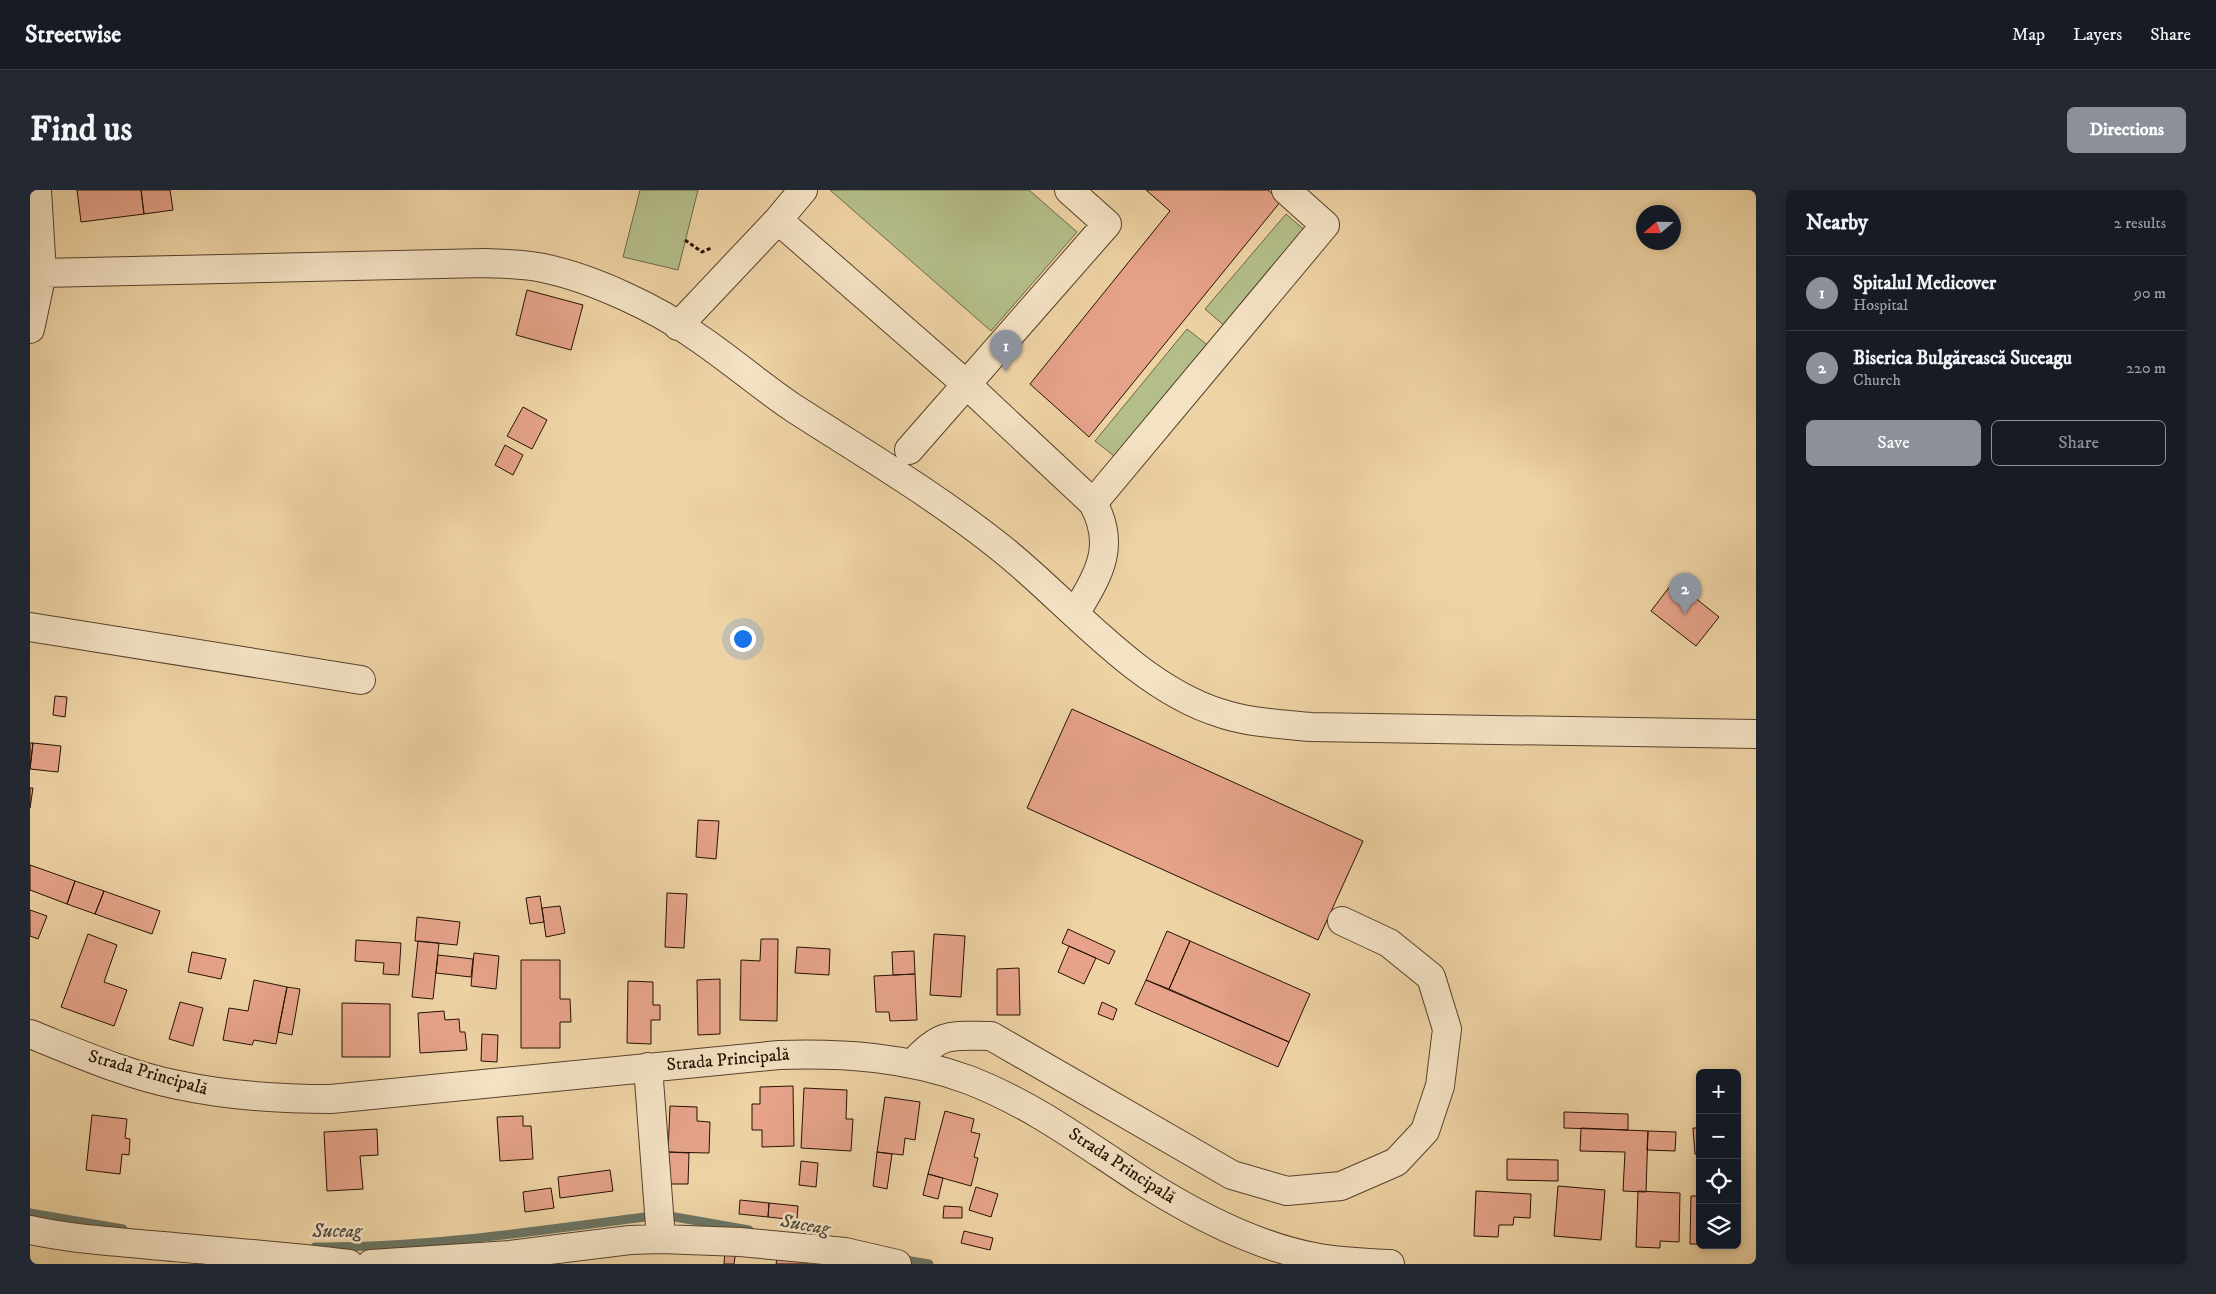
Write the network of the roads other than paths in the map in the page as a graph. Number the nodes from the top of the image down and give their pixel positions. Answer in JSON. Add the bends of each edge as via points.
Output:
{"nodes":[{"id":1,"x":37,"y":190,"type":"edge"},
{"id":2,"x":803,"y":190,"type":"edge"},
{"id":3,"x":1069,"y":190,"type":"edge"},
{"id":4,"x":1286,"y":190,"type":"edge"},
{"id":5,"x":778,"y":220,"type":"junction"},
{"id":6,"x":42,"y":274,"type":"junction"},
{"id":7,"x":678,"y":326,"type":"junction"},
{"id":8,"x":30,"y":329,"type":"edge"},
{"id":9,"x":966,"y":384,"type":"junction"},
{"id":10,"x":909,"y":450,"type":"dead end"},
{"id":11,"x":1094,"y":503,"type":"junction"},
{"id":12,"x":1075,"y":614,"type":"junction"},
{"id":13,"x":30,"y":627,"type":"edge"},
{"id":14,"x":361,"y":680,"type":"dead end"},
{"id":15,"x":1756,"y":734,"type":"edge"},
{"id":16,"x":1342,"y":921,"type":"dead end"},
{"id":17,"x":30,"y":1034,"type":"edge"},
{"id":18,"x":913,"y":1063,"type":"junction"},
{"id":19,"x":648,"y":1067,"type":"junction"},
{"id":20,"x":661,"y":1224,"type":"junction"},
{"id":21,"x":30,"y":1230,"type":"edge"},
{"id":22,"x":348,"y":1264,"type":"edge"},
{"id":23,"x":371,"y":1264,"type":"edge"},
{"id":24,"x":897,"y":1264,"type":"edge"},
{"id":25,"x":1390,"y":1264,"type":"edge"}],
"edges":[{"from":1,"to":6,"type":"street"},
{"from":2,"to":5,"type":"street"},
{"from":3,"to":9,"type":"street","via":[[1107,224]]},
{"from":4,"to":11,"type":"street","via":[[1325,225]]},
{"from":5,"to":7,"type":"street"},
{"from":5,"to":9,"type":"street"},
{"from":6,"to":7,"type":"street","via":[[485,263],[513,265],[567,275],[645,306]]},
{"from":6,"to":8,"type":"street"},
{"from":7,"to":12,"type":"street","via":[[792,406],[954,512],[1002,549]]},
{"from":9,"to":10,"type":"street"},
{"from":9,"to":11,"type":"street"},
{"from":11,"to":12,"type":"street","via":[[1106,540],[1098,576]]},
{"from":12,"to":15,"type":"street","via":[[1134,665],[1192,702],[1221,714],[1261,722],[1311,727]]},
{"from":13,"to":14,"type":"street"},
{"from":16,"to":18,"type":"street","via":[[1390,943],[1431,977],[1447,1029],[1440,1086],[1425,1131],[1396,1162],[1341,1186],[1287,1191],[1232,1175],[991,1036],[946,1036],[928,1046]]},
{"from":17,"to":19,"type":"street","name":"Strada Principală","via":[[102,1062],[176,1085],[276,1099],[331,1099]]},
{"from":18,"to":19,"type":"street","name":"Strada Principală","via":[[823,1054]]},
{"from":18,"to":25,"type":"street","name":"Strada Principală","via":[[970,1081],[1028,1107],[1146,1183],[1227,1227],[1314,1257]]},
{"from":19,"to":20,"type":"street"},
{"from":20,"to":23,"type":"street","via":[[630,1240],[510,1255]]},
{"from":20,"to":24,"type":"street","via":[[740,1242],[845,1252]]},
{"from":21,"to":22,"type":"street","via":[[60,1237],[220,1253],[271,1254]]}]}
